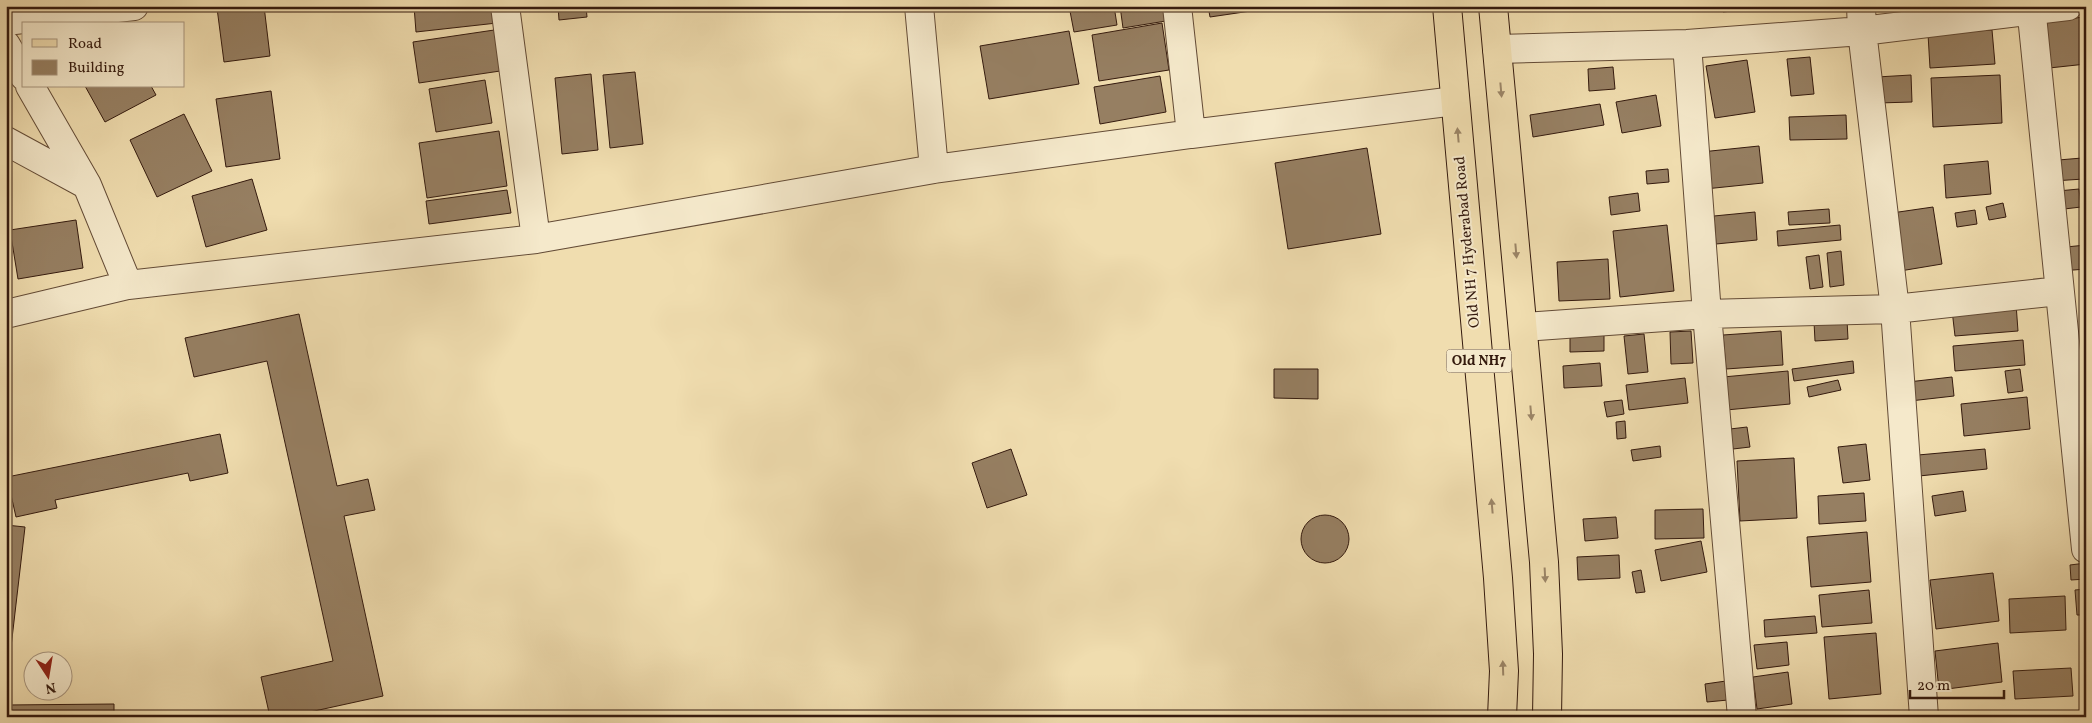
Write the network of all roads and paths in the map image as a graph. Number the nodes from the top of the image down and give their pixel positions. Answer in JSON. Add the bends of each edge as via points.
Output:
{"nodes":[{"id":1,"x":134,"y":6,"type":"edge"},
{"id":2,"x":505,"y":6,"type":"edge"},
{"id":3,"x":919,"y":6,"type":"edge"},
{"id":4,"x":1178,"y":6,"type":"edge"},
{"id":5,"x":1447,"y":6,"type":"edge"},
{"id":6,"x":1493,"y":6,"type":"edge"},
{"id":7,"x":2068,"y":6,"type":"edge"},
{"id":8,"x":2031,"y":8,"type":"edge"},
{"id":9,"x":1862,"y":19,"type":"edge"},
{"id":10,"x":6,"y":21,"type":"edge"},
{"id":11,"x":1687,"y":44,"type":"junction"},
{"id":12,"x":6,"y":45,"type":"edge"},
{"id":13,"x":1497,"y":49,"type":"junction"},
{"id":14,"x":22,"y":73,"type":"edge"},
{"id":15,"x":31,"y":88,"type":"edge"},
{"id":16,"x":1455,"y":101,"type":"junction"},
{"id":17,"x":1190,"y":134,"type":"junction"},
{"id":18,"x":6,"y":141,"type":"edge"},
{"id":19,"x":934,"y":169,"type":"junction"},
{"id":20,"x":87,"y":185,"type":"junction"},
{"id":21,"x":536,"y":239,"type":"junction"},
{"id":22,"x":128,"y":284,"type":"junction"},
{"id":23,"x":2058,"y":291,"type":"junction"},
{"id":24,"x":1895,"y":310,"type":"junction"},
{"id":25,"x":6,"y":314,"type":"edge"},
{"id":26,"x":1707,"y":314,"type":"junction"},
{"id":27,"x":1523,"y":327,"type":"junction"},
{"id":28,"x":2086,"y":549,"type":"edge"},
{"id":29,"x":1502,"y":717,"type":"edge"},
{"id":30,"x":1547,"y":717,"type":"edge"},
{"id":31,"x":1742,"y":717,"type":"edge"},
{"id":32,"x":1924,"y":717,"type":"edge"}],
"edges":[{"from":1,"to":10,"type":"street"},
{"from":2,"to":21,"type":"street"},
{"from":3,"to":19,"type":"street"},
{"from":4,"to":17,"type":"street"},
{"from":5,"to":16,"type":"main road","name":"Old NH 7 Hyderabad Road","number":"Old NH7"},
{"from":6,"to":13,"type":"main road","number":"Old NH7"},
{"from":7,"to":8,"type":"street"},
{"from":8,"to":9,"type":"street"},
{"from":8,"to":23,"type":"street"},
{"from":9,"to":11,"type":"street"},
{"from":9,"to":24,"type":"street"},
{"from":11,"to":13,"type":"street"},
{"from":11,"to":26,"type":"street"},
{"from":12,"to":14,"type":"street"},
{"from":13,"to":27,"type":"main road","number":"Old NH7","one_way":true},
{"from":15,"to":20,"type":"street"},
{"from":16,"to":17,"type":"street"},
{"from":29,"to":16,"type":"main road","name":"Old NH 7 Hyderabad Road","number":"Old NH7","one_way":true,"via":[[1504,671],[1498,578]]},
{"from":17,"to":19,"type":"street"},
{"from":18,"to":20,"type":"street"},
{"from":19,"to":21,"type":"street"},
{"from":20,"to":22,"type":"street"},
{"from":21,"to":22,"type":"street"},
{"from":22,"to":25,"type":"street"},
{"from":23,"to":24,"type":"street"},
{"from":23,"to":28,"type":"street"},
{"from":24,"to":26,"type":"street"},
{"from":24,"to":32,"type":"street"},
{"from":26,"to":27,"type":"street"},
{"from":26,"to":31,"type":"street"},
{"from":27,"to":30,"type":"main road","number":"Old NH7","one_way":true,"via":[[1544,562]]}]}
